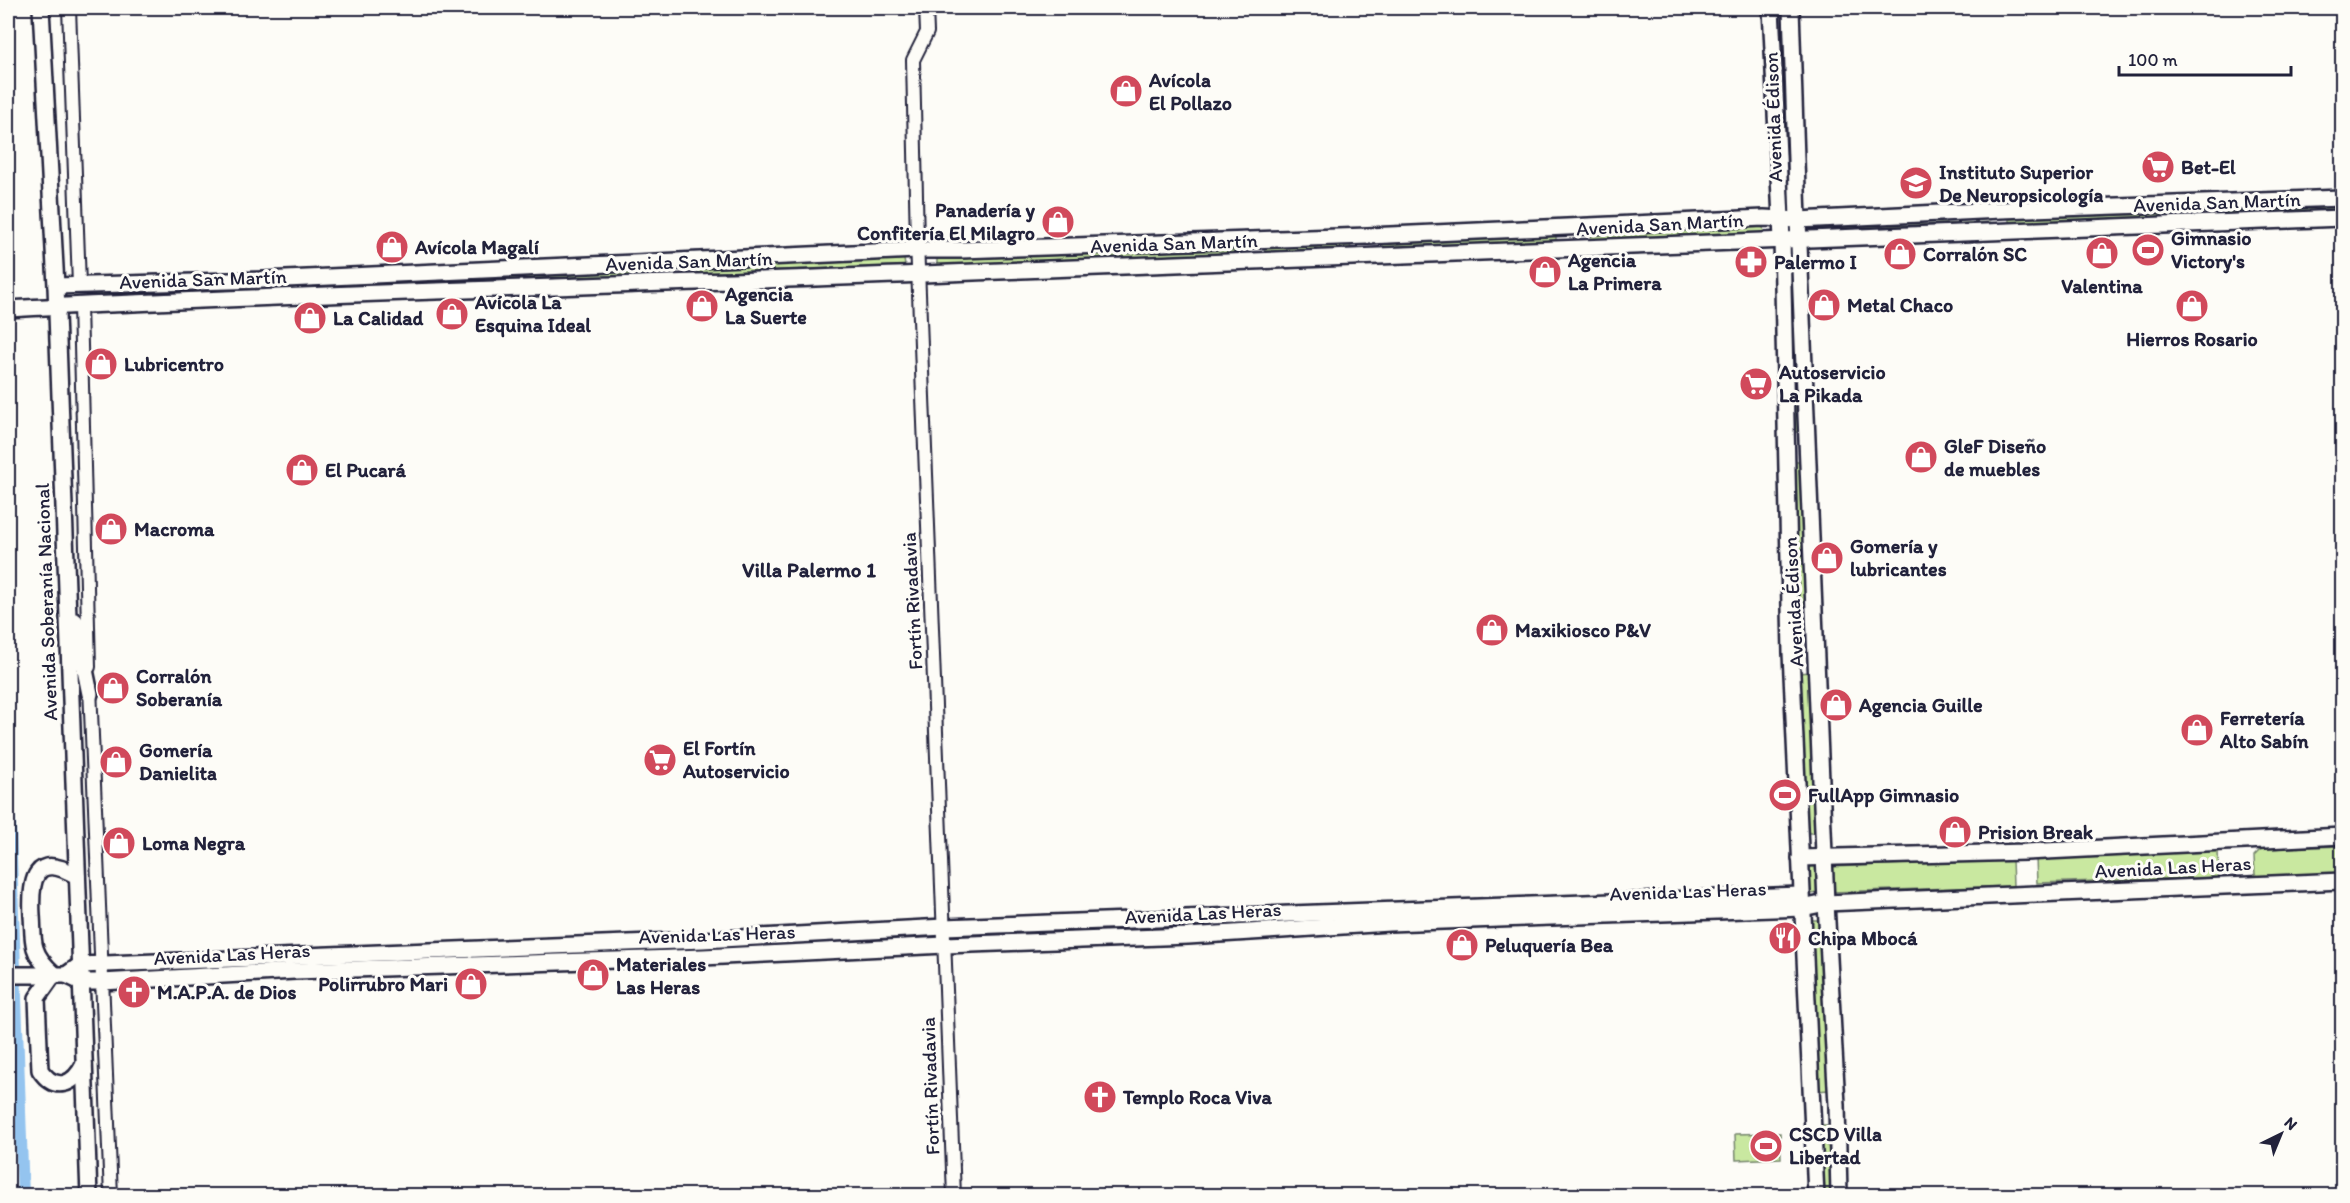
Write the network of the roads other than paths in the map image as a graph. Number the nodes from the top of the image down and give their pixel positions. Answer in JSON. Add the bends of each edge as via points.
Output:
{"nodes":[{"id":1,"x":41,"y":8,"type":"edge"},
{"id":2,"x":69,"y":8,"type":"edge"},
{"id":3,"x":926,"y":8,"type":"edge"},
{"id":4,"x":1772,"y":8,"type":"edge"},
{"id":5,"x":1791,"y":8,"type":"edge"},
{"id":6,"x":2343,"y":198,"type":"edge"},
{"id":7,"x":1781,"y":218,"type":"junction"},
{"id":8,"x":2343,"y":218,"type":"edge"},
{"id":9,"x":1798,"y":220,"type":"junction"},
{"id":10,"x":1782,"y":240,"type":"junction"},
{"id":11,"x":1799,"y":240,"type":"junction"},
{"id":12,"x":917,"y":250,"type":"junction"},
{"id":13,"x":919,"y":274,"type":"junction"},
{"id":14,"x":79,"y":285,"type":"junction"},
{"id":15,"x":56,"y":286,"type":"junction"},
{"id":16,"x":80,"y":305,"type":"junction"},
{"id":17,"x":56,"y":306,"type":"junction"},
{"id":18,"x":8,"y":309,"type":"edge"},
{"id":19,"x":66,"y":578,"type":"junction"},
{"id":20,"x":90,"y":694,"type":"junction"},
{"id":21,"x":2343,"y":836,"type":"edge"},
{"id":22,"x":1824,"y":857,"type":"junction"},
{"id":23,"x":1800,"y":858,"type":"junction"},
{"id":24,"x":77,"y":876,"type":"junction"},
{"id":25,"x":2343,"y":881,"type":"edge"},
{"id":26,"x":1801,"y":902,"type":"junction"},
{"id":27,"x":1826,"y":903,"type":"junction"},
{"id":28,"x":944,"y":927,"type":"junction"},
{"id":29,"x":945,"y":945,"type":"junction"},
{"id":30,"x":101,"y":964,"type":"junction"},
{"id":31,"x":80,"y":965,"type":"junction"},
{"id":32,"x":8,"y":975,"type":"edge"},
{"id":33,"x":60,"y":975,"type":"junction"},
{"id":34,"x":81,"y":982,"type":"junction"},
{"id":35,"x":102,"y":982,"type":"junction"},
{"id":36,"x":84,"y":1064,"type":"junction"},
{"id":37,"x":89,"y":1196,"type":"edge"},
{"id":38,"x":111,"y":1196,"type":"edge"},
{"id":39,"x":954,"y":1196,"type":"edge"},
{"id":40,"x":1816,"y":1196,"type":"edge"},
{"id":41,"x":1839,"y":1196,"type":"edge"}],
"edges":[{"from":1,"to":15,"type":"main road","name":"Avenida Soberanía Nacional"},
{"from":2,"to":14,"type":"street","name":"Avenida Soberanía Nacional"},
{"from":3,"to":12,"type":"street","name":"Fortín Rivadavia","via":[[927,32],[913,60]]},
{"from":4,"to":7,"type":"main road","name":"Avenida Édison"},
{"from":5,"to":9,"type":"main road","name":"Avenida Édison"},
{"from":6,"to":9,"type":"main road","name":"Avenida San Martín"},
{"from":7,"to":9,"type":"main road","name":"Avenida San Martín"},
{"from":7,"to":10,"type":"main road","name":"Avenida Édison"},
{"from":7,"to":12,"type":"main road","name":"Avenida San Martín"},
{"from":8,"to":11,"type":"main road","name":"Avenida San Martín"},
{"from":9,"to":11,"type":"main road","name":"Avenida Édison"},
{"from":10,"to":11,"type":"main road","name":"Avenida San Martín"},
{"from":10,"to":13,"type":"main road","name":"Avenida San Martín"},
{"from":10,"to":23,"type":"main road","name":"Avenida Édison"},
{"from":11,"to":22,"type":"main road","name":"Avenida Édison"},
{"from":12,"to":13,"type":"street","name":"Fortín Rivadavia"},
{"from":12,"to":14,"type":"main road","name":"Avenida San Martín"},
{"from":13,"to":16,"type":"main road","name":"Avenida San Martín"},
{"from":13,"to":28,"type":"street","name":"Fortín Rivadavia"},
{"from":14,"to":15,"type":"main road","name":"Avenida San Martín"},
{"from":14,"to":16,"type":"main road","name":"Avenida Soberanía Nacional"},
{"from":15,"to":17,"type":"main road","name":"Avenida Soberanía Nacional"},
{"from":16,"to":17,"type":"main road","name":"Avenida San Martín"},
{"from":16,"to":20,"type":"street","name":"Avenida Soberanía Nacional"},
{"from":17,"to":18,"type":"main road","name":"Avenida San Martín"},
{"from":17,"to":19,"type":"main road","name":"Avenida Soberanía Nacional"},
{"from":19,"to":20,"type":"main road"},
{"from":19,"to":24,"type":"main road","name":"Avenida Soberanía Nacional"},
{"from":20,"to":30,"type":"street","name":"Avenida Soberanía Nacional"},
{"from":21,"to":22,"type":"main road","name":"Avenida Las Heras","via":[[2026,852]]},
{"from":22,"to":23,"type":"main road","name":"Avenida Las Heras"},
{"from":22,"to":27,"type":"main road","name":"Avenida Édison"},
{"from":23,"to":26,"type":"main road","name":"Avenida Édison"},
{"from":24,"to":31,"type":"main road","name":"Avenida Soberanía Nacional"},
{"from":24,"to":33,"type":"main road","via":[[51,866],[32,881],[35,948],[39,959]]},
{"from":25,"to":27,"type":"main road","name":"Avenida Las Heras"},
{"from":26,"to":27,"type":"main road","name":"Avenida Las Heras"},
{"from":26,"to":28,"type":"main road","name":"Avenida Las Heras"},
{"from":26,"to":29,"type":"main road","name":"Avenida Las Heras","via":[[1188,936]]},
{"from":26,"to":40,"type":"main road","name":"Avenida Édison"},
{"from":27,"to":41,"type":"main road","name":"Avenida Édison"},
{"from":28,"to":29,"type":"street","name":"Fortín Rivadavia"},
{"from":28,"to":30,"type":"main road","name":"Avenida Las Heras"},
{"from":29,"to":35,"type":"main road","name":"Avenida Las Heras"},
{"from":29,"to":39,"type":"street","name":"Fortín Rivadavia"},
{"from":30,"to":31,"type":"main road","name":"Avenida Las Heras"},
{"from":30,"to":35,"type":"street","name":"Avenida Soberanía Nacional"},
{"from":31,"to":33,"type":"main road"},
{"from":31,"to":34,"type":"main road","name":"Avenida Soberanía Nacional"},
{"from":32,"to":33,"type":"main road","name":"Avenida Las Heras"},
{"from":33,"to":34,"type":"main road","name":"Avenida Las Heras"},
{"from":33,"to":36,"type":"main road","via":[[37,998],[40,1070],[46,1079],[63,1084],[72,1082]]},
{"from":34,"to":35,"type":"main road","name":"Avenida Las Heras"},
{"from":34,"to":36,"type":"main road","name":"Avenida Soberanía Nacional"},
{"from":35,"to":38,"type":"street","name":"Avenida Soberanía Nacional"},
{"from":36,"to":37,"type":"main road","name":"Avenida Soberanía Nacional"}]}
